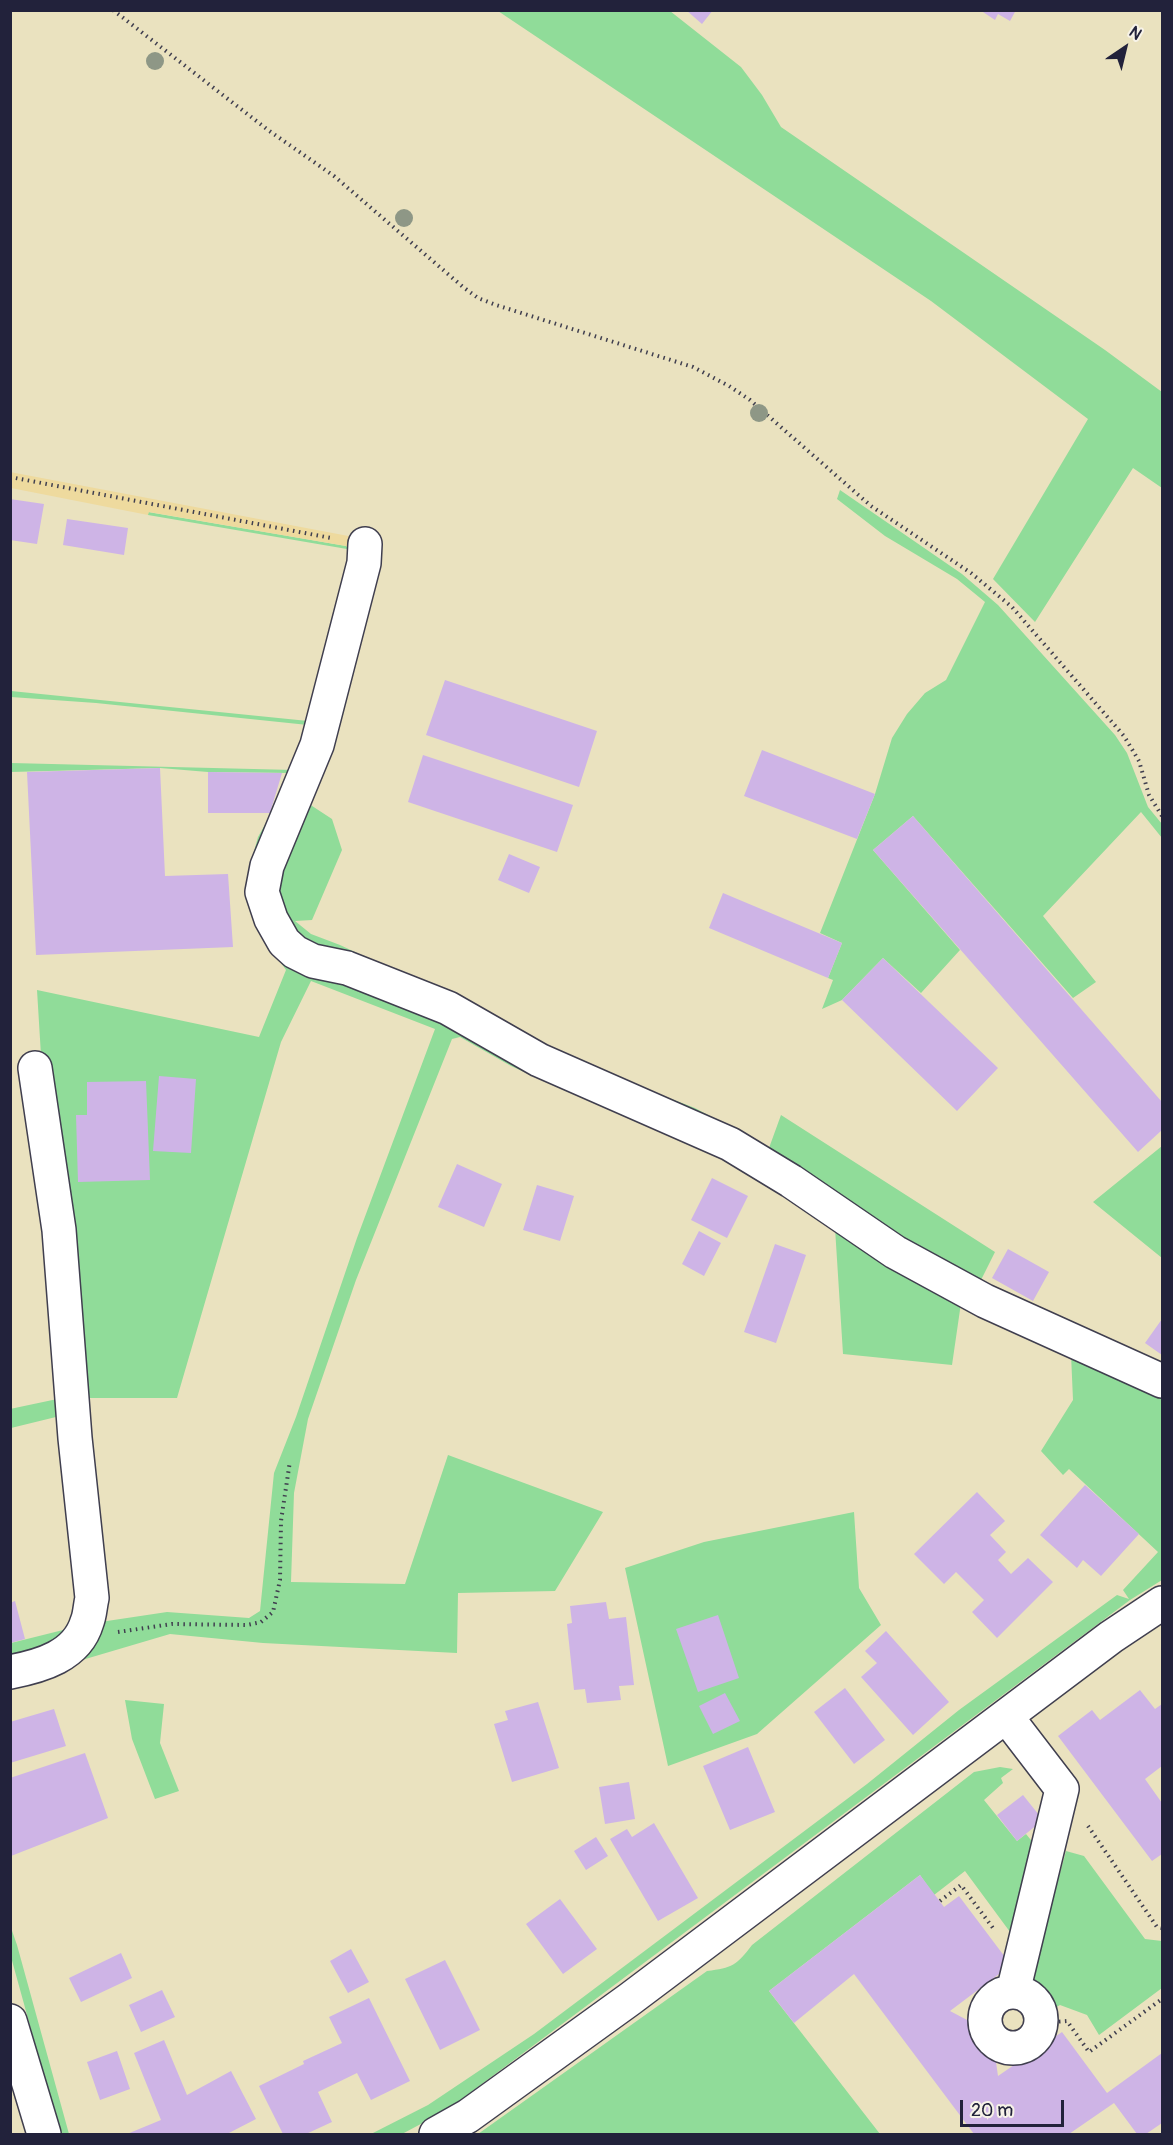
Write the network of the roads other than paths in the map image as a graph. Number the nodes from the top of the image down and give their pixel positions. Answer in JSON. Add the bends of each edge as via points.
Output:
{"nodes":[{"id":1,"x":365,"y":544,"type":"road end"},
{"id":2,"x":35,"y":1068,"type":"dead end"},
{"id":3,"x":1162,"y":1381,"type":"edge"},
{"id":4,"x":1162,"y":1604,"type":"edge"},
{"id":5,"x":10,"y":1672,"type":"edge"},
{"id":6,"x":1006,"y":1716,"type":"junction"},
{"id":7,"x":1017,"y":1978,"type":"junction"},
{"id":8,"x":10,"y":2021,"type":"edge"},
{"id":9,"x":44,"y":2134,"type":"edge"},
{"id":10,"x":436,"y":2134,"type":"edge"}],
"edges":[{"from":1,"to":3,"type":"street","via":[[364,563],[317,745],[265,874],[262,892],[284,942],[314,961],[347,968],[448,1008],[538,1060],[730,1144],[915,1263],[985,1301]]},
{"from":2,"to":5,"type":"street","via":[[59,1230],[92,1599],[87,1624],[73,1647],[42,1666]]},
{"from":4,"to":6,"type":"street","via":[[1111,1636]]},
{"from":6,"to":7,"type":"street","via":[[1062,1789]]},
{"from":6,"to":10,"type":"street","via":[[630,2000],[468,2116]]},
{"from":7,"to":7,"type":"street","via":[[989,2003],[984,2020],[989,2037],[1005,2048],[1025,2046],[1033,2040],[1041,2023],[1036,2004],[1022,1993]]},
{"from":8,"to":9,"type":"street"}]}
